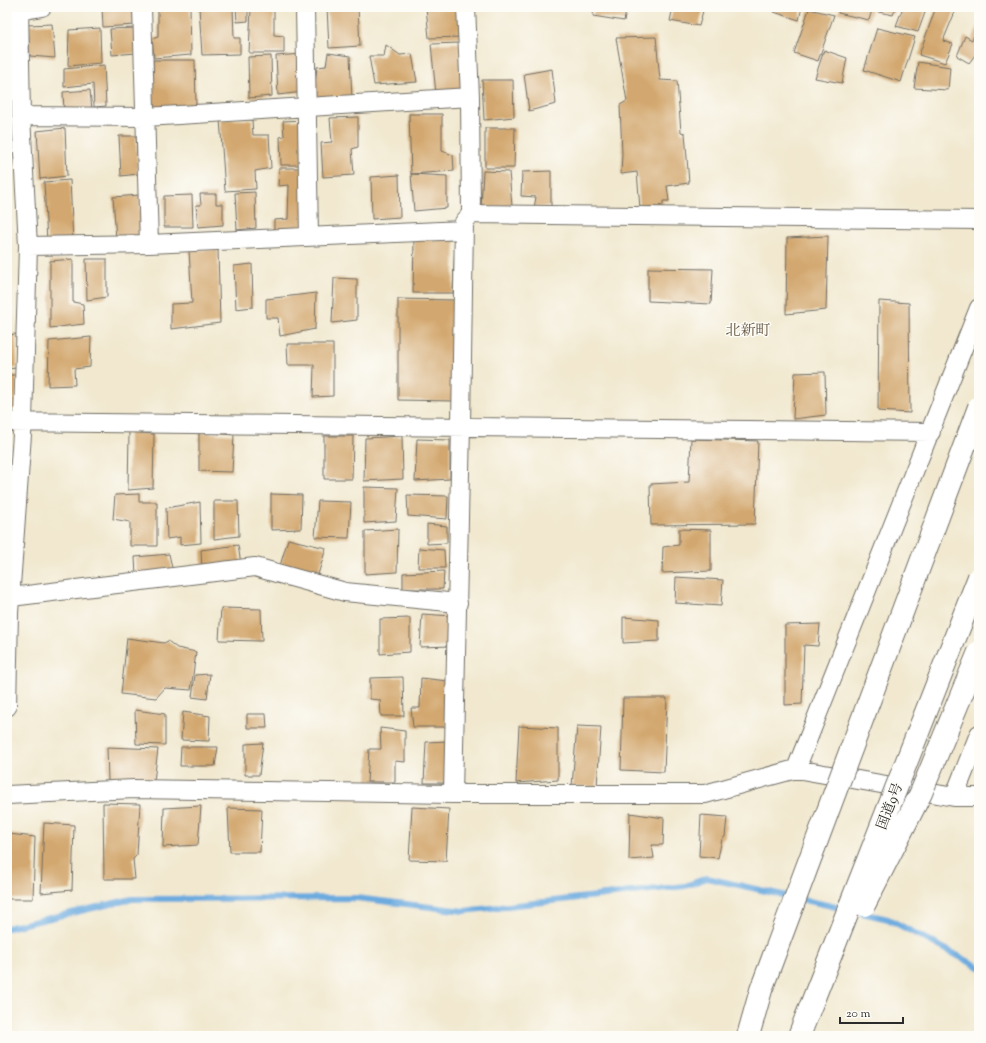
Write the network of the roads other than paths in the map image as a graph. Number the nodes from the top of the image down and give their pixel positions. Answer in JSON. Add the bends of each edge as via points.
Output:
{"nodes":[{"id":1,"x":42,"y":7,"type":"edge"},
{"id":2,"x":142,"y":7,"type":"edge"},
{"id":3,"x":305,"y":7,"type":"edge"},
{"id":4,"x":466,"y":7,"type":"edge"},
{"id":5,"x":19,"y":9,"type":"edge"},
{"id":6,"x":470,"y":97,"type":"junction"},
{"id":7,"x":308,"y":107,"type":"junction"},
{"id":8,"x":21,"y":116,"type":"junction"},
{"id":9,"x":146,"y":117,"type":"junction"},
{"id":10,"x":471,"y":214,"type":"junction"},
{"id":11,"x":979,"y":220,"type":"edge"},
{"id":12,"x":464,"y":230,"type":"junction"},
{"id":13,"x":309,"y":236,"type":"junction"},
{"id":14,"x":149,"y":244,"type":"junction"},
{"id":15,"x":28,"y":246,"type":"junction"},
{"id":16,"x":979,"y":308,"type":"edge"},
{"id":17,"x":979,"y":407,"type":"edge"},
{"id":18,"x":15,"y":421,"type":"edge"},
{"id":19,"x":461,"y":426,"type":"junction"},
{"id":20,"x":931,"y":432,"type":"junction"},
{"id":21,"x":979,"y":577,"type":"edge"},
{"id":22,"x":458,"y":603,"type":"junction"},
{"id":23,"x":9,"y":608,"type":"edge"},
{"id":24,"x":979,"y":652,"type":"edge"},
{"id":25,"x":7,"y":707,"type":"edge"},
{"id":26,"x":979,"y":734,"type":"edge"},
{"id":27,"x":796,"y":769,"type":"junction"},
{"id":28,"x":453,"y":794,"type":"junction"},
{"id":29,"x":7,"y":795,"type":"edge"},
{"id":30,"x":954,"y":797,"type":"junction"},
{"id":31,"x":979,"y":798,"type":"edge"},
{"id":32,"x":803,"y":1027,"type":"edge"},
{"id":33,"x":748,"y":1036,"type":"edge"}],
"edges":[{"from":1,"to":5,"type":"street"},
{"from":2,"to":9,"type":"street"},
{"from":3,"to":7,"type":"street"},
{"from":4,"to":6,"type":"street"},
{"from":5,"to":8,"type":"street"},
{"from":6,"to":7,"type":"street"},
{"from":6,"to":10,"type":"street"},
{"from":7,"to":9,"type":"street"},
{"from":7,"to":13,"type":"street"},
{"from":8,"to":9,"type":"street"},
{"from":8,"to":15,"type":"street"},
{"from":9,"to":14,"type":"street"},
{"from":10,"to":11,"type":"street"},
{"from":10,"to":12,"type":"street","via":[[464,222]]},
{"from":12,"to":13,"type":"street"},
{"from":12,"to":19,"type":"street"},
{"from":13,"to":14,"type":"street"},
{"from":14,"to":15,"type":"street"},
{"from":15,"to":18,"type":"street"},
{"from":16,"to":20,"type":"street"},
{"from":17,"to":33,"type":"highway","bridge":true,"via":[[761,990]]},
{"from":18,"to":19,"type":"street"},
{"from":18,"to":23,"type":"street"},
{"from":19,"to":20,"type":"street"},
{"from":19,"to":22,"type":"street"},
{"from":20,"to":27,"type":"street"},
{"from":21,"to":32,"type":"highway","name":"国道9号","bridge":true},
{"from":22,"to":23,"type":"street","via":[[346,592],[255,567]]},
{"from":22,"to":28,"type":"street"},
{"from":23,"to":25,"type":"street"},
{"from":24,"to":32,"type":"highway","bridge":true,"via":[[921,793]]},
{"from":26,"to":30,"type":"street"},
{"from":27,"to":28,"type":"street","via":[[704,794]]},
{"from":27,"to":30,"type":"street"},
{"from":28,"to":29,"type":"street","via":[[134,789]]},
{"from":30,"to":31,"type":"street"}]}
